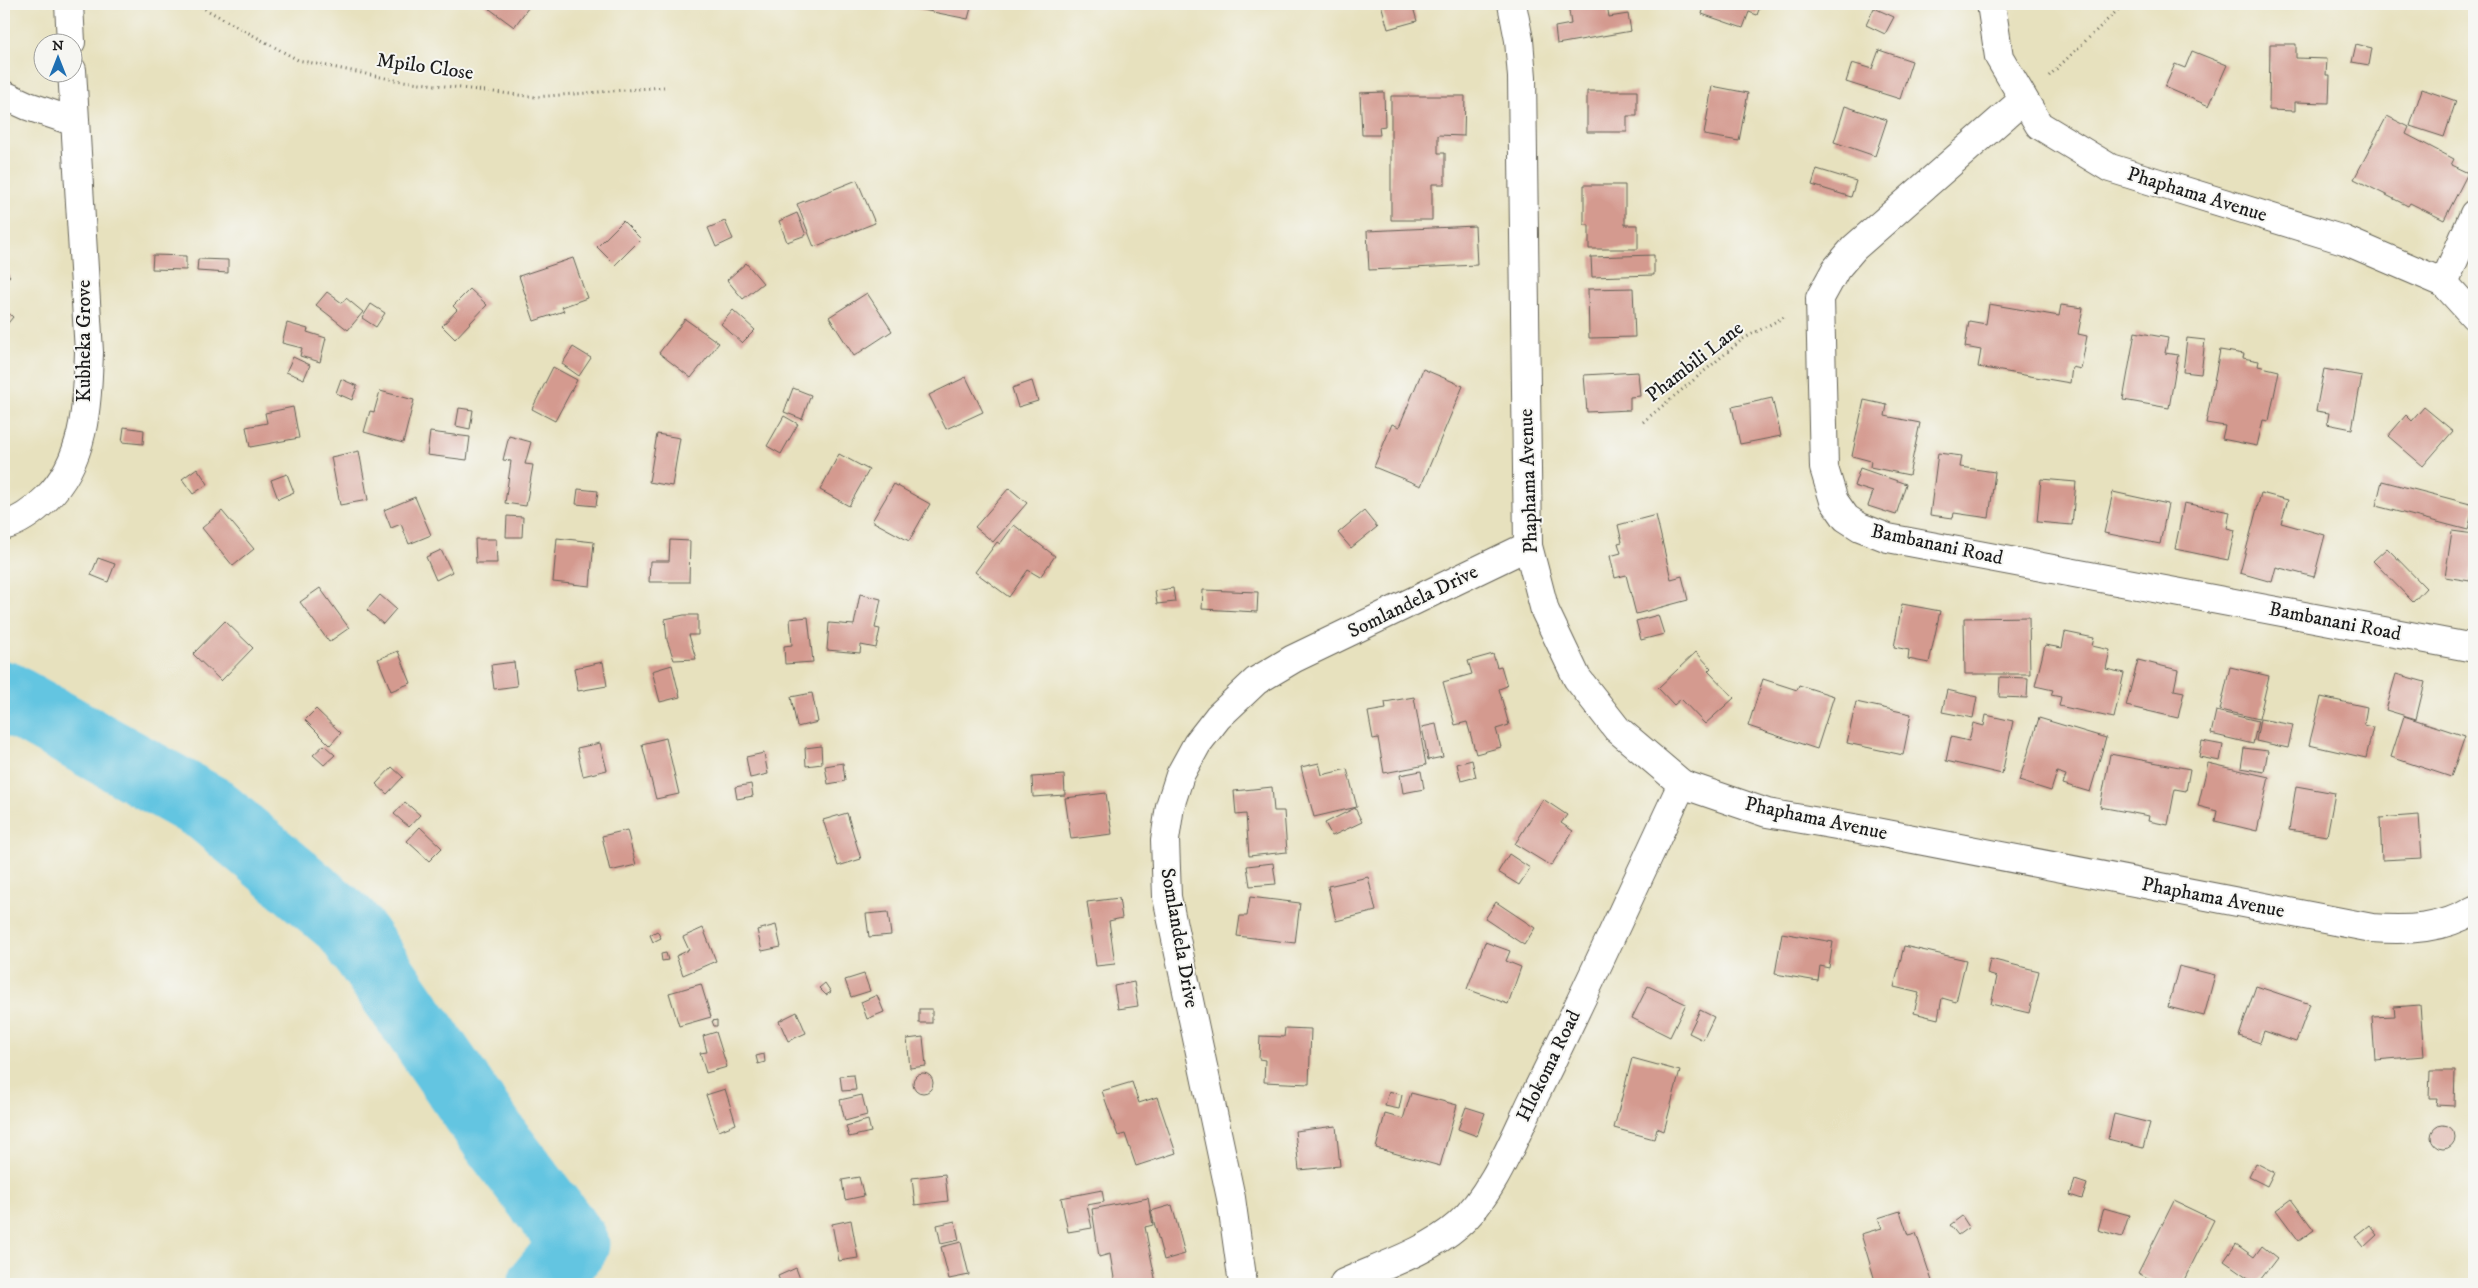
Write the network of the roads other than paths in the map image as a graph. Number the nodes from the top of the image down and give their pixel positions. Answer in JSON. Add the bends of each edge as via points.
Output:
{"nodes":[{"id":1,"x":69,"y":4,"type":"edge"},
{"id":2,"x":1512,"y":4,"type":"edge"},
{"id":3,"x":1991,"y":4,"type":"edge"},
{"id":4,"x":70,"y":32,"type":"edge"},
{"id":5,"x":73,"y":82,"type":"edge"},
{"id":6,"x":4,"y":95,"type":"edge"},
{"id":7,"x":2023,"y":100,"type":"junction"},
{"id":8,"x":75,"y":122,"type":"junction"},
{"id":9,"x":2474,"y":214,"type":"edge"},
{"id":10,"x":2444,"y":283,"type":"junction"},
{"id":11,"x":2474,"y":316,"type":"edge"},
{"id":12,"x":4,"y":526,"type":"edge"},
{"id":13,"x":1528,"y":546,"type":"junction"},
{"id":14,"x":2474,"y":648,"type":"edge"},
{"id":15,"x":1682,"y":784,"type":"junction"},
{"id":16,"x":2474,"y":910,"type":"edge"},
{"id":17,"x":1344,"y":1283,"type":"edge"},
{"id":18,"x":1243,"y":1284,"type":"edge"}],
"edges":[{"from":1,"to":4,"type":"street"},
{"from":2,"to":13,"type":"street","name":"Phaphama Avenue","via":[[1522,77]]},
{"from":3,"to":7,"type":"street","name":"Phaphama Avenue","via":[[1998,56]]},
{"from":5,"to":8,"type":"street","name":"Kubheka Grove"},
{"from":6,"to":8,"type":"street"},
{"from":7,"to":10,"type":"street","name":"Phaphama Avenue","via":[[2039,125],[2110,168],[2344,240]]},
{"from":7,"to":14,"type":"street","name":"Bambanani Road","via":[[1854,248],[1836,269],[1820,298],[1824,468],[1834,501],[1846,518],[1888,538]]},
{"from":8,"to":12,"type":"street","name":"Kubheka Grove","via":[[89,352],[80,441],[71,466],[55,490],[37,508]]},
{"from":9,"to":10,"type":"street"},
{"from":10,"to":11,"type":"street","name":"Phaphama Avenue"},
{"from":13,"to":15,"type":"street","name":"Phaphama Avenue","via":[[1545,611],[1577,678],[1617,729]]},
{"from":13,"to":18,"type":"street","name":"Somlandela Drive","via":[[1293,659],[1256,681],[1218,717],[1197,744],[1180,775],[1170,806],[1165,840],[1167,897],[1231,1198]]},
{"from":15,"to":16,"type":"street","name":"Phaphama Avenue","via":[[1767,813],[2344,923],[2402,930],[2443,924]]},
{"from":15,"to":17,"type":"street","name":"Hlokoma Road","via":[[1562,1040],[1481,1198],[1459,1224],[1435,1241]]}]}
